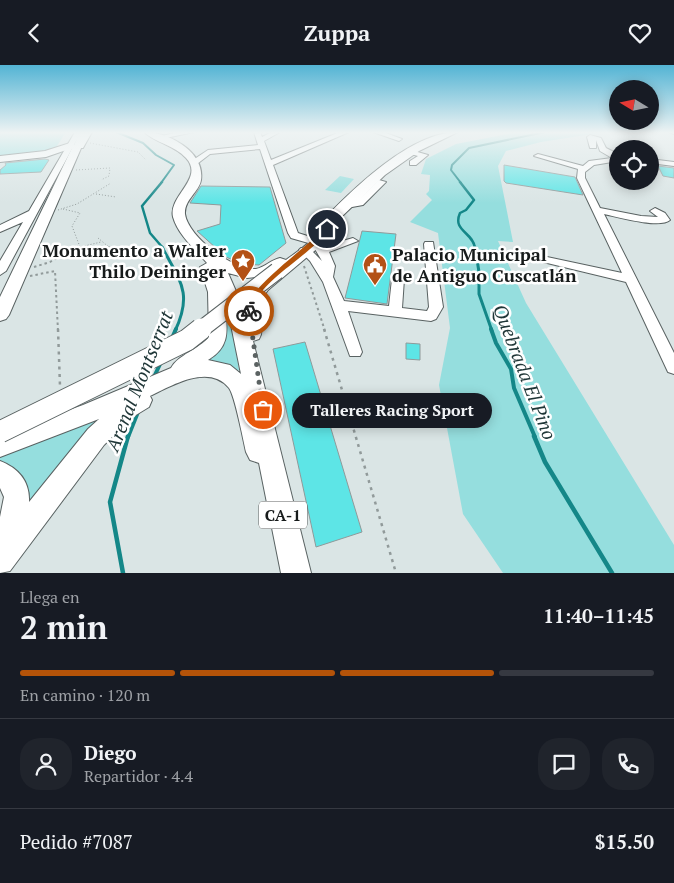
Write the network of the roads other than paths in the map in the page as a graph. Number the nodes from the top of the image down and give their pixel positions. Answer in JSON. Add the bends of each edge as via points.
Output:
{"nodes":[{"id":1,"x":36,"y":156,"type":"joint"},
{"id":2,"x":70,"y":156,"type":"edge"},
{"id":3,"x":188,"y":156,"type":"edge"},
{"id":4,"x":203,"y":156,"type":"edge"},
{"id":5,"x":265,"y":156,"type":"edge"},
{"id":6,"x":289,"y":156,"type":"edge"},
{"id":7,"x":402,"y":156,"type":"edge"},
{"id":8,"x":423,"y":156,"type":"edge"},
{"id":9,"x":538,"y":156,"type":"dead end"},
{"id":10,"x":0,"y":159,"type":"edge"},
{"id":11,"x":609,"y":159,"type":"edge"},
{"id":12,"x":266,"y":161,"type":"junction"},
{"id":13,"x":194,"y":162,"type":"junction"},
{"id":14,"x":659,"y":162,"type":"edge"},
{"id":15,"x":413,"y":163,"type":"dead end"},
{"id":16,"x":674,"y":163,"type":"edge"},
{"id":17,"x":64,"y":166,"type":"junction"},
{"id":18,"x":584,"y":168,"type":"junction"},
{"id":19,"x":382,"y":182,"type":"dead end"},
{"id":20,"x":44,"y":191,"type":"junction"},
{"id":21,"x":344,"y":207,"type":"junction"},
{"id":22,"x":54,"y":210,"type":"junction"},
{"id":23,"x":596,"y":210,"type":"junction"},
{"id":24,"x":655,"y":211,"type":"dead end"},
{"id":25,"x":32,"y":212,"type":"junction"},
{"id":26,"x":0,"y":229,"type":"edge"},
{"id":27,"x":0,"y":234,"type":"edge"},
{"id":28,"x":189,"y":234,"type":"junction"},
{"id":29,"x":353,"y":241,"type":"dead end"},
{"id":30,"x":314,"y":242,"type":"junction"},
{"id":31,"x":429,"y":244,"type":"dead end"},
{"id":32,"x":14,"y":245,"type":"junction"},
{"id":33,"x":547,"y":260,"type":"dead end"},
{"id":34,"x":324,"y":264,"type":"junction"},
{"id":35,"x":0,"y":271,"type":"edge"},
{"id":36,"x":398,"y":279,"type":"dead end"},
{"id":37,"x":630,"y":279,"type":"junction"},
{"id":38,"x":337,"y":305,"type":"junction"},
{"id":39,"x":395,"y":311,"type":"junction"},
{"id":40,"x":1,"y":315,"type":"edge"},
{"id":41,"x":667,"y":340,"type":"edge"},
{"id":42,"x":355,"y":352,"type":"dead end"},
{"id":43,"x":674,"y":368,"type":"edge"},
{"id":44,"x":163,"y":382,"type":"junction"},
{"id":45,"x":130,"y":400,"type":"junction"},
{"id":46,"x":0,"y":433,"type":"edge"},
{"id":47,"x":0,"y":446,"type":"edge"},
{"id":48,"x":271,"y":456,"type":"junction"},
{"id":49,"x":0,"y":473,"type":"edge"},
{"id":50,"x":0,"y":548,"type":"edge"},
{"id":51,"x":0,"y":561,"type":"edge"},
{"id":52,"x":294,"y":573,"type":"edge"}],
"edges":[{"from":1,"to":10,"type":"main road"},
{"from":1,"to":17,"type":"main road","via":[[50,157]]},
{"from":2,"to":17,"type":"main road"},
{"from":3,"to":13,"type":"main road"},
{"from":4,"to":13,"type":"street"},
{"from":5,"to":12,"type":"street"},
{"from":6,"to":12,"type":"street"},
{"from":7,"to":21,"type":"main road"},
{"from":8,"to":15,"type":"street"},
{"from":9,"to":18,"type":"street"},
{"from":11,"to":18,"type":"street"},
{"from":12,"to":30,"type":"street","via":[[295,236]]},
{"from":13,"to":28,"type":"main road","number":"CA-1","via":[[195,182],[179,209]]},
{"from":14,"to":16,"type":"street"},
{"from":17,"to":20,"type":"street"},
{"from":17,"to":22,"type":"main road"},
{"from":18,"to":23,"type":"street","via":[[581,178]]},
{"from":19,"to":21,"type":"street","via":[[360,203]]},
{"from":20,"to":22,"type":"main road","via":[[47,206]]},
{"from":20,"to":25,"type":"street"},
{"from":21,"to":30,"type":"main road"},
{"from":22,"to":40,"type":"main road"},
{"from":23,"to":24,"type":"street","via":[[665,220]]},
{"from":23,"to":37,"type":"street"},
{"from":25,"to":26,"type":"street"},
{"from":25,"to":32,"type":"street"},
{"from":27,"to":32,"type":"street"},
{"from":28,"to":30,"type":"main road","via":[[226,267],[257,274]]},
{"from":28,"to":44,"type":"main road","via":[[214,281],[218,338],[199,358]]},
{"from":28,"to":48,"type":"main road","number":"CA-1","via":[[217,265],[228,289],[239,320]]},
{"from":29,"to":30,"type":"street"},
{"from":30,"to":34,"type":"street"},
{"from":30,"to":34,"type":"street","via":[[312,255]]},
{"from":30,"to":46,"type":"main road","bridge":true,"via":[[187,341]]},
{"from":30,"to":48,"type":"main road","via":[[261,288],[248,309]]},
{"from":31,"to":39,"type":"street","via":[[436,307],[433,314],[427,317]]},
{"from":32,"to":35,"type":"street"},
{"from":33,"to":37,"type":"lane"},
{"from":34,"to":38,"type":"street"},
{"from":36,"to":39,"type":"street"},
{"from":37,"to":41,"type":"street"},
{"from":38,"to":39,"type":"street"},
{"from":38,"to":42,"type":"street"},
{"from":41,"to":43,"type":"street"},
{"from":44,"to":45,"type":"main road"},
{"from":44,"to":46,"type":"main road","via":[[6,434]]},
{"from":44,"to":52,"type":"main road","via":[[208,376],[236,381],[242,390]]},
{"from":45,"to":47,"type":"main road"},
{"from":45,"to":51,"type":"main road","via":[[96,437]]},
{"from":48,"to":52,"type":"main road","number":"CA-1"},
{"from":49,"to":50,"type":"main road","via":[[11,480],[16,506]]}]}
